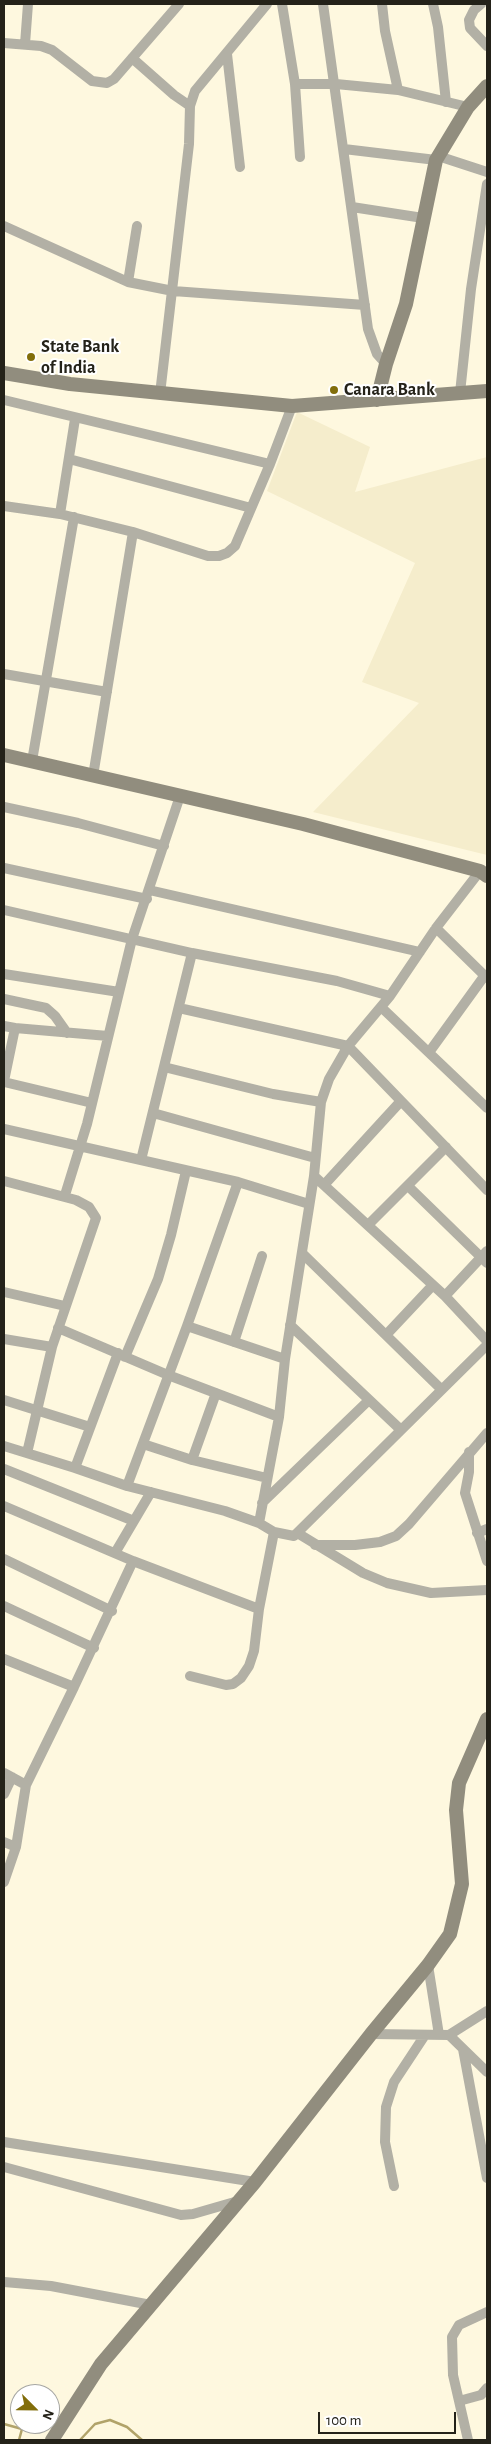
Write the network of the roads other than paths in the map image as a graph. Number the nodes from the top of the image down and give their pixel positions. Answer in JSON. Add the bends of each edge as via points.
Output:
{"nodes":[{"id":1,"x":28,"y":4,"type":"edge"},
{"id":2,"x":179,"y":4,"type":"edge"},
{"id":3,"x":267,"y":4,"type":"edge"},
{"id":4,"x":282,"y":4,"type":"edge"},
{"id":5,"x":323,"y":4,"type":"edge"},
{"id":6,"x":382,"y":4,"type":"edge"},
{"id":7,"x":433,"y":4,"type":"edge"},
{"id":8,"x":481,"y":4,"type":"edge"},
{"id":9,"x":4,"y":43,"type":"edge"},
{"id":10,"x":25,"y":44,"type":"junction"},
{"id":11,"x":487,"y":46,"type":"edge"},
{"id":12,"x":227,"y":54,"type":"junction"},
{"id":13,"x":132,"y":58,"type":"junction"},
{"id":14,"x":295,"y":84,"type":"junction"},
{"id":15,"x":336,"y":84,"type":"junction"},
{"id":16,"x":487,"y":86,"type":"edge"},
{"id":17,"x":398,"y":90,"type":"junction"},
{"id":18,"x":446,"y":102,"type":"junction"},
{"id":19,"x":190,"y":106,"type":"junction"},
{"id":20,"x":468,"y":107,"type":"junction"},
{"id":21,"x":344,"y":149,"type":"junction"},
{"id":22,"x":300,"y":157,"type":"dead end"},
{"id":23,"x":437,"y":158,"type":"junction"},
{"id":24,"x":240,"y":166,"type":"dead end"},
{"id":25,"x":487,"y":172,"type":"edge"},
{"id":26,"x":487,"y":184,"type":"edge"},
{"id":27,"x":352,"y":207,"type":"junction"},
{"id":28,"x":423,"y":218,"type":"junction"},
{"id":29,"x":4,"y":226,"type":"edge"},
{"id":30,"x":137,"y":226,"type":"dead end"},
{"id":31,"x":128,"y":282,"type":"junction"},
{"id":32,"x":173,"y":291,"type":"junction"},
{"id":33,"x":364,"y":306,"type":"junction"},
{"id":34,"x":386,"y":364,"type":"junction"},
{"id":35,"x":4,"y":373,"type":"edge"},
{"id":36,"x":487,"y":391,"type":"edge"},
{"id":37,"x":460,"y":393,"type":"junction"},
{"id":38,"x":160,"y":394,"type":"junction"},
{"id":39,"x":4,"y":400,"type":"edge"},
{"id":40,"x":377,"y":400,"type":"junction"},
{"id":41,"x":292,"y":406,"type":"junction"},
{"id":42,"x":75,"y":419,"type":"junction"},
{"id":43,"x":69,"y":459,"type":"junction"},
{"id":44,"x":270,"y":464,"type":"junction"},
{"id":45,"x":4,"y":506,"type":"edge"},
{"id":46,"x":250,"y":508,"type":"junction"},
{"id":47,"x":60,"y":514,"type":"junction"},
{"id":48,"x":74,"y":517,"type":"junction"},
{"id":49,"x":132,"y":532,"type":"junction"},
{"id":50,"x":4,"y":674,"type":"edge"},
{"id":51,"x":45,"y":681,"type":"junction"},
{"id":52,"x":107,"y":692,"type":"junction"},
{"id":53,"x":4,"y":755,"type":"edge"},
{"id":54,"x":32,"y":761,"type":"junction"},
{"id":55,"x":93,"y":776,"type":"junction"},
{"id":56,"x":180,"y":796,"type":"junction"},
{"id":57,"x":4,"y":807,"type":"edge"},
{"id":58,"x":164,"y":846,"type":"junction"},
{"id":59,"x":4,"y":868,"type":"edge"},
{"id":60,"x":484,"y":873,"type":"edge"},
{"id":61,"x":148,"y":894,"type":"junction"},
{"id":62,"x":4,"y":910,"type":"edge"},
{"id":63,"x":436,"y":928,"type":"junction"},
{"id":64,"x":132,"y":940,"type":"junction"},
{"id":65,"x":420,"y":952,"type":"junction"},
{"id":66,"x":192,"y":953,"type":"junction"},
{"id":67,"x":4,"y":974,"type":"edge"},
{"id":68,"x":486,"y":976,"type":"edge"},
{"id":69,"x":119,"y":992,"type":"junction"},
{"id":70,"x":390,"y":996,"type":"junction"},
{"id":71,"x":4,"y":999,"type":"edge"},
{"id":72,"x":381,"y":1007,"type":"junction"},
{"id":73,"x":178,"y":1008,"type":"junction"},
{"id":74,"x":4,"y":1026,"type":"edge"},
{"id":75,"x":15,"y":1028,"type":"junction"},
{"id":76,"x":67,"y":1033,"type":"junction"},
{"id":77,"x":108,"y":1036,"type":"junction"},
{"id":78,"x":348,"y":1046,"type":"junction"},
{"id":79,"x":430,"y":1051,"type":"junction"},
{"id":80,"x":164,"y":1067,"type":"junction"},
{"id":81,"x":4,"y":1081,"type":"edge"},
{"id":82,"x":401,"y":1101,"type":"junction"},
{"id":83,"x":321,"y":1102,"type":"junction"},
{"id":84,"x":92,"y":1103,"type":"junction"},
{"id":85,"x":487,"y":1108,"type":"edge"},
{"id":86,"x":153,"y":1113,"type":"junction"},
{"id":87,"x":4,"y":1129,"type":"edge"},
{"id":88,"x":80,"y":1147,"type":"junction"},
{"id":89,"x":446,"y":1147,"type":"junction"},
{"id":90,"x":315,"y":1158,"type":"junction"},
{"id":91,"x":141,"y":1160,"type":"junction"},
{"id":92,"x":186,"y":1170,"type":"junction"},
{"id":93,"x":314,"y":1176,"type":"junction"},
{"id":94,"x":4,"y":1182,"type":"edge"},
{"id":95,"x":238,"y":1182,"type":"junction"},
{"id":96,"x":324,"y":1185,"type":"junction"},
{"id":97,"x":408,"y":1186,"type":"junction"},
{"id":98,"x":487,"y":1190,"type":"edge"},
{"id":99,"x":65,"y":1195,"type":"junction"},
{"id":100,"x":309,"y":1204,"type":"junction"},
{"id":101,"x":368,"y":1225,"type":"junction"},
{"id":102,"x":302,"y":1253,"type":"junction"},
{"id":103,"x":262,"y":1256,"type":"dead end"},
{"id":104,"x":485,"y":1257,"type":"edge"},
{"id":105,"x":433,"y":1285,"type":"junction"},
{"id":106,"x":4,"y":1292,"type":"edge"},
{"id":107,"x":446,"y":1296,"type":"junction"},
{"id":108,"x":65,"y":1306,"type":"junction"},
{"id":109,"x":290,"y":1325,"type":"junction"},
{"id":110,"x":187,"y":1326,"type":"junction"},
{"id":111,"x":58,"y":1328,"type":"junction"},
{"id":112,"x":386,"y":1335,"type":"junction"},
{"id":113,"x":4,"y":1339,"type":"edge"},
{"id":114,"x":487,"y":1341,"type":"edge"},
{"id":115,"x":234,"y":1342,"type":"junction"},
{"id":116,"x":487,"y":1345,"type":"edge"},
{"id":117,"x":52,"y":1347,"type":"junction"},
{"id":118,"x":121,"y":1355,"type":"junction"},
{"id":119,"x":285,"y":1360,"type":"junction"},
{"id":120,"x":168,"y":1375,"type":"junction"},
{"id":121,"x":441,"y":1389,"type":"junction"},
{"id":122,"x":216,"y":1393,"type":"junction"},
{"id":123,"x":4,"y":1400,"type":"edge"},
{"id":124,"x":369,"y":1400,"type":"junction"},
{"id":125,"x":36,"y":1409,"type":"junction"},
{"id":126,"x":279,"y":1417,"type":"junction"},
{"id":127,"x":90,"y":1427,"type":"junction"},
{"id":128,"x":401,"y":1430,"type":"junction"},
{"id":129,"x":487,"y":1433,"type":"edge"},
{"id":130,"x":143,"y":1444,"type":"junction"},
{"id":131,"x":4,"y":1446,"type":"edge"},
{"id":132,"x":470,"y":1452,"type":"junction"},
{"id":133,"x":27,"y":1453,"type":"junction"},
{"id":134,"x":192,"y":1460,"type":"junction"},
{"id":135,"x":75,"y":1468,"type":"junction"},
{"id":136,"x":4,"y":1469,"type":"edge"},
{"id":137,"x":267,"y":1478,"type":"junction"},
{"id":138,"x":127,"y":1486,"type":"junction"},
{"id":139,"x":151,"y":1492,"type":"junction"},
{"id":140,"x":262,"y":1503,"type":"junction"},
{"id":141,"x":4,"y":1506,"type":"edge"},
{"id":142,"x":134,"y":1522,"type":"junction"},
{"id":143,"x":260,"y":1523,"type":"junction"},
{"id":144,"x":487,"y":1529,"type":"edge"},
{"id":145,"x":274,"y":1532,"type":"junction"},
{"id":146,"x":477,"y":1533,"type":"junction"},
{"id":147,"x":299,"y":1534,"type":"junction"},
{"id":148,"x":315,"y":1545,"type":"junction"},
{"id":149,"x":115,"y":1553,"type":"junction"},
{"id":150,"x":4,"y":1559,"type":"edge"},
{"id":151,"x":133,"y":1561,"type":"junction"},
{"id":152,"x":487,"y":1561,"type":"edge"},
{"id":153,"x":487,"y":1590,"type":"edge"},
{"id":154,"x":4,"y":1606,"type":"edge"},
{"id":155,"x":259,"y":1609,"type":"junction"},
{"id":156,"x":112,"y":1611,"type":"junction"},
{"id":157,"x":94,"y":1648,"type":"junction"},
{"id":158,"x":4,"y":1659,"type":"edge"},
{"id":159,"x":190,"y":1676,"type":"dead end"},
{"id":160,"x":74,"y":1687,"type":"junction"},
{"id":161,"x":487,"y":1719,"type":"edge"},
{"id":162,"x":8,"y":1775,"type":"edge"},
{"id":163,"x":26,"y":1785,"type":"junction"},
{"id":164,"x":4,"y":1794,"type":"edge"},
{"id":165,"x":4,"y":1842,"type":"edge"},
{"id":166,"x":16,"y":1847,"type":"junction"},
{"id":167,"x":4,"y":1882,"type":"edge"},
{"id":168,"x":428,"y":1965,"type":"junction"},
{"id":169,"x":487,"y":2011,"type":"edge"},
{"id":170,"x":371,"y":2034,"type":"junction"},
{"id":171,"x":425,"y":2035,"type":"junction"},
{"id":172,"x":444,"y":2035,"type":"junction"},
{"id":173,"x":463,"y":2049,"type":"junction"},
{"id":174,"x":487,"y":2072,"type":"edge"},
{"id":175,"x":4,"y":2142,"type":"edge"},
{"id":176,"x":4,"y":2167,"type":"edge"},
{"id":177,"x":486,"y":2170,"type":"edge"},
{"id":178,"x":255,"y":2182,"type":"junction"},
{"id":179,"x":394,"y":2186,"type":"dead end"},
{"id":180,"x":238,"y":2202,"type":"junction"},
{"id":181,"x":4,"y":2282,"type":"edge"},
{"id":182,"x":151,"y":2306,"type":"junction"},
{"id":183,"x":487,"y":2312,"type":"edge"},
{"id":184,"x":487,"y":2388,"type":"edge"},
{"id":185,"x":459,"y":2401,"type":"junction"},
{"id":186,"x":52,"y":2440,"type":"edge"},
{"id":187,"x":468,"y":2440,"type":"edge"}],
"edges":[{"from":1,"to":10,"type":"street"},
{"from":2,"to":13,"type":"street"},
{"from":3,"to":12,"type":"street"},
{"from":4,"to":14,"type":"street"},
{"from":5,"to":15,"type":"street"},
{"from":6,"to":17,"type":"street"},
{"from":7,"to":18,"type":"street"},
{"from":8,"to":11,"type":"street","via":[[469,20],[470,28]]},
{"from":9,"to":10,"type":"street"},
{"from":10,"to":13,"type":"street","via":[[52,50],[100,84],[114,79]]},
{"from":12,"to":19,"type":"street","via":[[195,91]]},
{"from":12,"to":24,"type":"street"},
{"from":13,"to":19,"type":"street"},
{"from":14,"to":15,"type":"street"},
{"from":14,"to":22,"type":"street"},
{"from":15,"to":17,"type":"street"},
{"from":15,"to":21,"type":"street"},
{"from":16,"to":20,"type":"street"},
{"from":17,"to":18,"type":"street"},
{"from":18,"to":20,"type":"street"},
{"from":19,"to":32,"type":"street"},
{"from":20,"to":23,"type":"street"},
{"from":21,"to":23,"type":"street"},
{"from":21,"to":27,"type":"street"},
{"from":23,"to":25,"type":"street"},
{"from":23,"to":28,"type":"street"},
{"from":26,"to":37,"type":"street"},
{"from":27,"to":28,"type":"street"},
{"from":27,"to":33,"type":"street"},
{"from":28,"to":34,"type":"street","via":[[406,304]]},
{"from":29,"to":31,"type":"street"},
{"from":30,"to":31,"type":"street"},
{"from":31,"to":32,"type":"street"},
{"from":32,"to":33,"type":"street"},
{"from":32,"to":38,"type":"street"},
{"from":33,"to":34,"type":"street","via":[[377,354]]},
{"from":34,"to":40,"type":"street"},
{"from":35,"to":38,"type":"street"},
{"from":36,"to":37,"type":"street"},
{"from":37,"to":40,"type":"street"},
{"from":38,"to":41,"type":"street"},
{"from":39,"to":42,"type":"street"},
{"from":40,"to":41,"type":"street"},
{"from":41,"to":44,"type":"street"},
{"from":42,"to":43,"type":"street"},
{"from":42,"to":44,"type":"street"},
{"from":43,"to":46,"type":"street"},
{"from":43,"to":47,"type":"street"},
{"from":44,"to":46,"type":"street"},
{"from":45,"to":47,"type":"street"},
{"from":46,"to":49,"type":"street","via":[[235,546],[219,556],[208,556]]},
{"from":47,"to":48,"type":"street"},
{"from":48,"to":49,"type":"street"},
{"from":48,"to":51,"type":"street"},
{"from":49,"to":52,"type":"street"},
{"from":50,"to":51,"type":"street"},
{"from":51,"to":52,"type":"street"},
{"from":51,"to":54,"type":"street"},
{"from":52,"to":55,"type":"street"},
{"from":53,"to":54,"type":"street"},
{"from":54,"to":55,"type":"street"},
{"from":55,"to":56,"type":"street"},
{"from":56,"to":58,"type":"street"},
{"from":56,"to":60,"type":"street","via":[[372,841]]},
{"from":57,"to":58,"type":"street"},
{"from":58,"to":61,"type":"street"},
{"from":59,"to":61,"type":"street"},
{"from":60,"to":63,"type":"street"},
{"from":61,"to":64,"type":"street"},
{"from":61,"to":65,"type":"street"},
{"from":62,"to":64,"type":"street"},
{"from":63,"to":65,"type":"street"},
{"from":63,"to":68,"type":"street"},
{"from":64,"to":66,"type":"street"},
{"from":64,"to":69,"type":"street"},
{"from":65,"to":70,"type":"street"},
{"from":66,"to":70,"type":"street","via":[[337,981]]},
{"from":66,"to":73,"type":"street"},
{"from":67,"to":69,"type":"street"},
{"from":68,"to":79,"type":"street"},
{"from":69,"to":77,"type":"street"},
{"from":70,"to":72,"type":"street"},
{"from":71,"to":76,"type":"street","via":[[46,1008]]},
{"from":72,"to":78,"type":"street"},
{"from":72,"to":79,"type":"street"},
{"from":73,"to":78,"type":"street"},
{"from":73,"to":80,"type":"street"},
{"from":74,"to":75,"type":"street"},
{"from":75,"to":76,"type":"street"},
{"from":75,"to":81,"type":"street"},
{"from":76,"to":77,"type":"street"},
{"from":77,"to":84,"type":"street"},
{"from":78,"to":82,"type":"street"},
{"from":78,"to":83,"type":"street","via":[[329,1079]]},
{"from":79,"to":85,"type":"street"},
{"from":80,"to":83,"type":"street","via":[[273,1094]]},
{"from":80,"to":86,"type":"street"},
{"from":81,"to":84,"type":"street"},
{"from":82,"to":89,"type":"street"},
{"from":82,"to":96,"type":"street"},
{"from":83,"to":90,"type":"street"},
{"from":84,"to":88,"type":"street"},
{"from":86,"to":90,"type":"street"},
{"from":86,"to":91,"type":"street"},
{"from":87,"to":88,"type":"street"},
{"from":88,"to":91,"type":"street"},
{"from":88,"to":99,"type":"street"},
{"from":89,"to":97,"type":"street"},
{"from":89,"to":98,"type":"street"},
{"from":90,"to":93,"type":"street"},
{"from":91,"to":92,"type":"street"},
{"from":92,"to":95,"type":"street"},
{"from":92,"to":118,"type":"street","via":[[158,1279]]},
{"from":93,"to":96,"type":"street"},
{"from":93,"to":100,"type":"street"},
{"from":94,"to":99,"type":"street"},
{"from":95,"to":100,"type":"street"},
{"from":95,"to":110,"type":"street"},
{"from":96,"to":101,"type":"street"},
{"from":97,"to":101,"type":"street"},
{"from":97,"to":104,"type":"street"},
{"from":99,"to":108,"type":"street","via":[[89,1207],[96,1218]]},
{"from":100,"to":102,"type":"street"},
{"from":101,"to":105,"type":"street"},
{"from":102,"to":109,"type":"street"},
{"from":102,"to":112,"type":"street"},
{"from":103,"to":115,"type":"street"},
{"from":104,"to":107,"type":"street"},
{"from":105,"to":107,"type":"street"},
{"from":105,"to":112,"type":"street"},
{"from":106,"to":108,"type":"street"},
{"from":107,"to":114,"type":"street"},
{"from":108,"to":111,"type":"street"},
{"from":109,"to":119,"type":"street"},
{"from":109,"to":124,"type":"street"},
{"from":110,"to":115,"type":"street"},
{"from":110,"to":120,"type":"street"},
{"from":111,"to":117,"type":"street"},
{"from":111,"to":118,"type":"street"},
{"from":112,"to":121,"type":"street"},
{"from":113,"to":117,"type":"street"},
{"from":115,"to":119,"type":"street"},
{"from":116,"to":121,"type":"street"},
{"from":117,"to":125,"type":"street"},
{"from":118,"to":120,"type":"street"},
{"from":118,"to":127,"type":"street"},
{"from":119,"to":126,"type":"street"},
{"from":120,"to":122,"type":"street"},
{"from":120,"to":130,"type":"street"},
{"from":121,"to":128,"type":"street"},
{"from":122,"to":126,"type":"street"},
{"from":122,"to":134,"type":"street"},
{"from":123,"to":125,"type":"street"},
{"from":124,"to":128,"type":"street"},
{"from":124,"to":140,"type":"street"},
{"from":125,"to":127,"type":"street"},
{"from":125,"to":133,"type":"street"},
{"from":126,"to":137,"type":"street"},
{"from":127,"to":135,"type":"street"},
{"from":128,"to":147,"type":"street"},
{"from":129,"to":132,"type":"street"},
{"from":130,"to":134,"type":"street"},
{"from":130,"to":138,"type":"street"},
{"from":131,"to":133,"type":"street"},
{"from":132,"to":146,"type":"street","via":[[466,1494]]},
{"from":132,"to":148,"type":"street","via":[[396,1536],[355,1545]]},
{"from":133,"to":135,"type":"street"},
{"from":134,"to":137,"type":"street"},
{"from":135,"to":138,"type":"street"},
{"from":136,"to":142,"type":"street"},
{"from":137,"to":140,"type":"street"},
{"from":138,"to":139,"type":"street"},
{"from":139,"to":142,"type":"street"},
{"from":139,"to":143,"type":"street"},
{"from":140,"to":143,"type":"street"},
{"from":141,"to":149,"type":"street"},
{"from":142,"to":149,"type":"street"},
{"from":143,"to":145,"type":"street"},
{"from":144,"to":146,"type":"street"},
{"from":145,"to":147,"type":"street","via":[[288,1536]]},
{"from":145,"to":155,"type":"street"},
{"from":146,"to":152,"type":"street"},
{"from":147,"to":148,"type":"street"},
{"from":148,"to":153,"type":"street","via":[[364,1573],[408,1589],[448,1593]]},
{"from":149,"to":151,"type":"street"},
{"from":150,"to":156,"type":"street"},
{"from":151,"to":155,"type":"street"},
{"from":151,"to":156,"type":"street"},
{"from":154,"to":157,"type":"street"},
{"from":155,"to":159,"type":"street","via":[[254,1651],[242,1678],[226,1685]]},
{"from":156,"to":157,"type":"street"},
{"from":157,"to":160,"type":"street"},
{"from":158,"to":160,"type":"street"},
{"from":160,"to":163,"type":"street"},
{"from":161,"to":168,"type":"street","via":[[459,1783],[456,1810],[462,1884],[457,1911],[450,1934]]},
{"from":162,"to":163,"type":"street"},
{"from":162,"to":164,"type":"street"},
{"from":163,"to":166,"type":"street"},
{"from":165,"to":166,"type":"street"},
{"from":166,"to":167,"type":"street"},
{"from":168,"to":170,"type":"street"},
{"from":168,"to":172,"type":"street"},
{"from":169,"to":172,"type":"street"},
{"from":170,"to":171,"type":"street"},
{"from":170,"to":178,"type":"street"},
{"from":171,"to":172,"type":"street"},
{"from":171,"to":179,"type":"street","via":[[394,2082],[386,2107],[385,2142]]},
{"from":172,"to":173,"type":"street"},
{"from":173,"to":174,"type":"street"},
{"from":173,"to":177,"type":"street"},
{"from":175,"to":178,"type":"street"},
{"from":176,"to":180,"type":"street","via":[[181,2215]]},
{"from":178,"to":180,"type":"street"},
{"from":180,"to":182,"type":"street"},
{"from":181,"to":182,"type":"street","via":[[51,2286]]},
{"from":182,"to":186,"type":"street","via":[[96,2371]]},
{"from":183,"to":185,"type":"street","via":[[459,2324],[452,2337],[453,2375]]},
{"from":184,"to":185,"type":"street","via":[[480,2395]]},
{"from":185,"to":187,"type":"street"}]}
